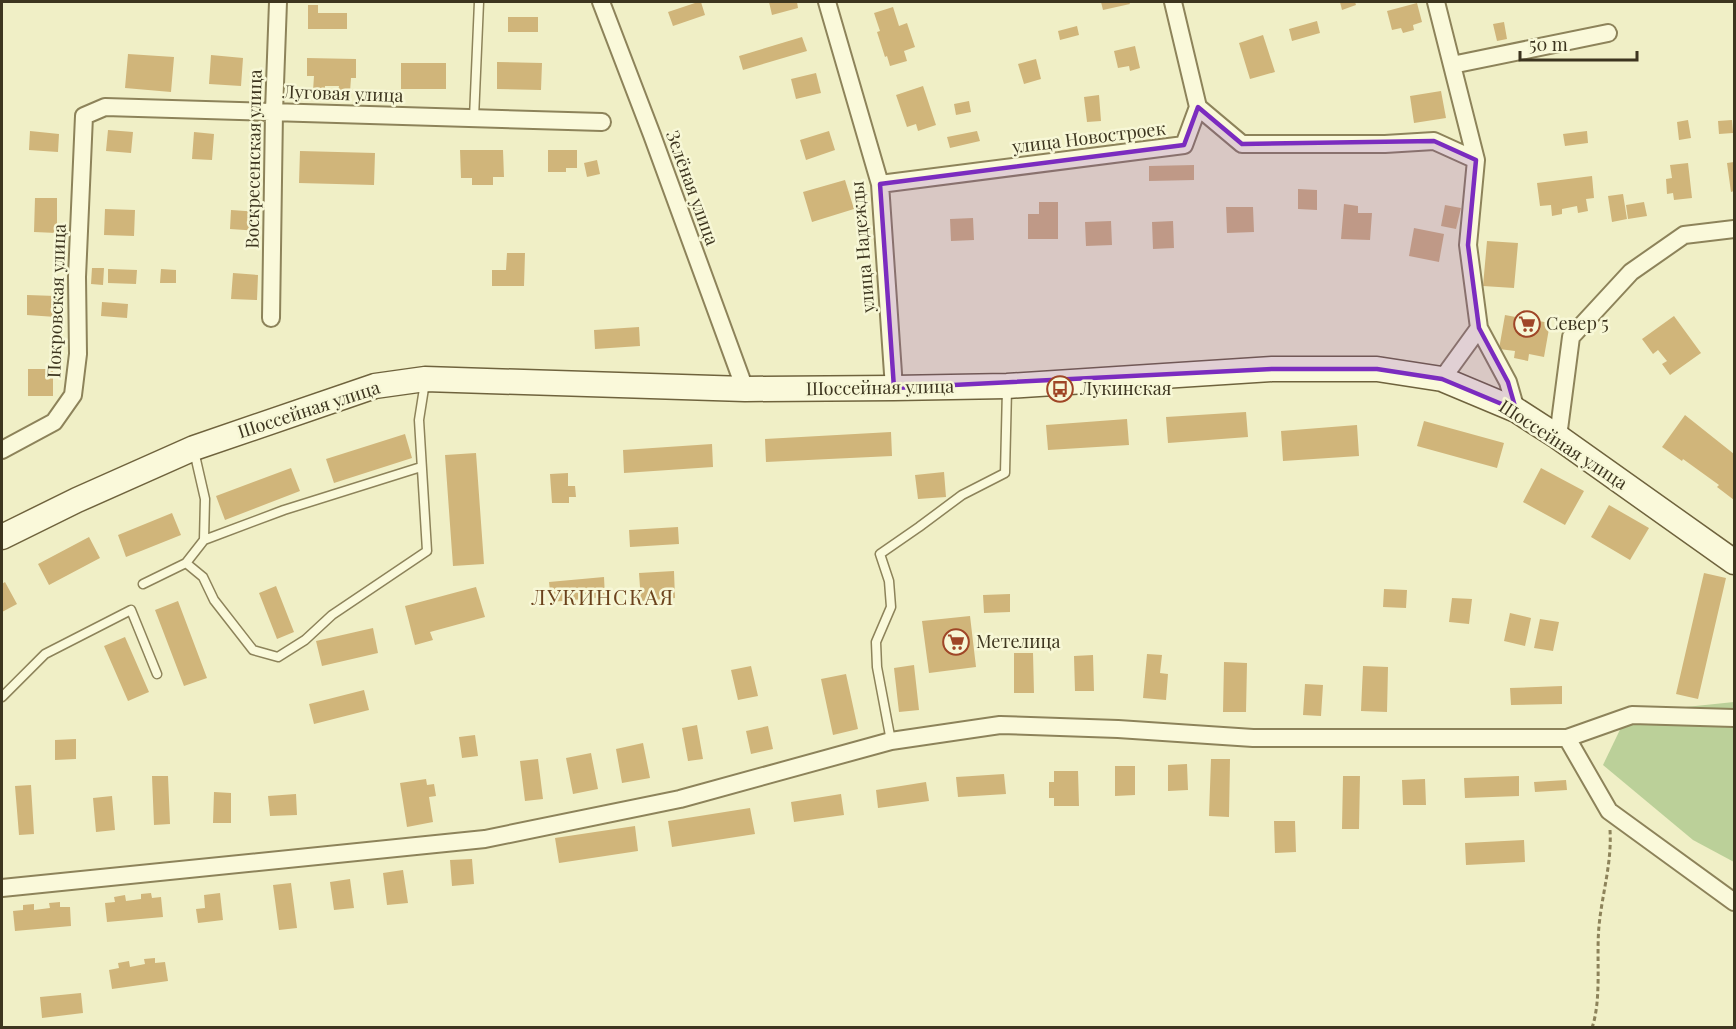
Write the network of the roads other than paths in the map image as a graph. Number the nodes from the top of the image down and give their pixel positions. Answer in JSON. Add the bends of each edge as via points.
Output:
{"nodes":[{"id":1,"x":278,"y":2,"type":"edge"},
{"id":2,"x":479,"y":2,"type":"edge"},
{"id":3,"x":601,"y":2,"type":"edge"},
{"id":4,"x":827,"y":2,"type":"edge"},
{"id":5,"x":1173,"y":2,"type":"edge"},
{"id":6,"x":1436,"y":2,"type":"edge"},
{"id":7,"x":1608,"y":33,"type":"dead end"},
{"id":8,"x":1452,"y":65,"type":"junction"},
{"id":9,"x":1198,"y":107,"type":"junction"},
{"id":10,"x":274,"y":112,"type":"junction"},
{"id":11,"x":84,"y":116,"type":"joint"},
{"id":12,"x":474,"y":118,"type":"junction"},
{"id":13,"x":602,"y":122,"type":"dead end"},
{"id":14,"x":1476,"y":160,"type":"junction"},
{"id":15,"x":880,"y":184,"type":"junction"},
{"id":16,"x":1734,"y":229,"type":"edge"},
{"id":17,"x":271,"y":318,"type":"dead end"},
{"id":18,"x":1479,"y":328,"type":"junction"},
{"id":19,"x":426,"y":379,"type":"junction"},
{"id":20,"x":1442,"y":379,"type":"junction"},
{"id":21,"x":1007,"y":386,"type":"junction"},
{"id":22,"x":894,"y":388,"type":"junction"},
{"id":23,"x":745,"y":389,"type":"junction"},
{"id":24,"x":1516,"y":410,"type":"junction"},
{"id":25,"x":1558,"y":437,"type":"junction"},
{"id":26,"x":194,"y":448,"type":"junction"},
{"id":27,"x":2,"y":450,"type":"edge"},
{"id":28,"x":421,"y":467,"type":"junction"},
{"id":29,"x":2,"y":537,"type":"edge"},
{"id":30,"x":204,"y":540,"type":"junction"},
{"id":31,"x":1734,"y":562,"type":"edge"},
{"id":32,"x":186,"y":563,"type":"junction"},
{"id":33,"x":143,"y":584,"type":"dead end"},
{"id":34,"x":157,"y":674,"type":"dead end"},
{"id":35,"x":2,"y":698,"type":"edge"},
{"id":36,"x":1734,"y":718,"type":"edge"},
{"id":37,"x":1567,"y":738,"type":"junction"},
{"id":38,"x":891,"y":741,"type":"junction"},
{"id":39,"x":2,"y":888,"type":"edge"},
{"id":40,"x":1734,"y":902,"type":"edge"}],
"edges":[{"from":1,"to":10,"type":"street","name":"Воскресенская улица"},
{"from":2,"to":12,"type":"lane"},
{"from":3,"to":23,"type":"street","name":"Зелёная улица"},
{"from":4,"to":15,"type":"street","name":"улица Надежды"},
{"from":5,"to":9,"type":"street"},
{"from":6,"to":8,"type":"street"},
{"from":7,"to":8,"type":"street"},
{"from":8,"to":14,"type":"street"},
{"from":9,"to":14,"type":"street","via":[[1242,144],[1434,141]]},
{"from":9,"to":15,"type":"street","name":"улица Новостроек","via":[[1184,145]]},
{"from":10,"to":11,"type":"street","name":"Луговая улица","via":[[105,107]]},
{"from":10,"to":12,"type":"street","name":"Луговая улица"},
{"from":10,"to":17,"type":"street","name":"Воскресенская улица"},
{"from":11,"to":27,"type":"street","name":"Покровская улица","via":[[78,354],[73,395],[54,422]]},
{"from":12,"to":13,"type":"street","name":"Луговая улица"},
{"from":14,"to":18,"type":"street","via":[[1468,245]]},
{"from":15,"to":22,"type":"street","name":"улица Надежды"},
{"from":16,"to":25,"type":"street","via":[[1684,235],[1631,272],[1571,337]]},
{"from":18,"to":20,"type":"street"},
{"from":18,"to":24,"type":"street","via":[[1508,382]]},
{"from":19,"to":23,"type":"main road","name":"Шоссейная улица"},
{"from":19,"to":26,"type":"main road","name":"Шоссейная улица","via":[[375,386]]},
{"from":19,"to":28,"type":"lane","via":[[419,420]]},
{"from":20,"to":21,"type":"main road","name":"Шоссейная улица","via":[[1377,369],[1272,369]]},
{"from":20,"to":24,"type":"main road","name":"Шоссейная улица"},
{"from":21,"to":22,"type":"main road","name":"Шоссейная улица"},
{"from":21,"to":38,"type":"lane","via":[[1005,473],[962,495],[880,554],[889,581],[891,607],[876,642],[877,667]]},
{"from":22,"to":23,"type":"main road","name":"Шоссейная улица"},
{"from":24,"to":25,"type":"main road","name":"Шоссейная улица"},
{"from":25,"to":31,"type":"main road","name":"Шоссейная улица"},
{"from":26,"to":29,"type":"main road","name":"Шоссейная улица"},
{"from":26,"to":30,"type":"lane","via":[[205,499]]},
{"from":28,"to":30,"type":"lane"},
{"from":28,"to":32,"type":"lane","via":[[427,551],[278,657],[253,650],[214,600],[203,577]]},
{"from":30,"to":32,"type":"lane"},
{"from":32,"to":33,"type":"lane"},
{"from":34,"to":35,"type":"lane","via":[[131,610],[45,654]]},
{"from":36,"to":37,"type":"street","via":[[1632,715]]},
{"from":37,"to":38,"type":"street","via":[[1253,738],[1000,725]]},
{"from":37,"to":40,"type":"street","via":[[1609,811]]},
{"from":38,"to":39,"type":"street","via":[[680,799],[485,839]]}]}
